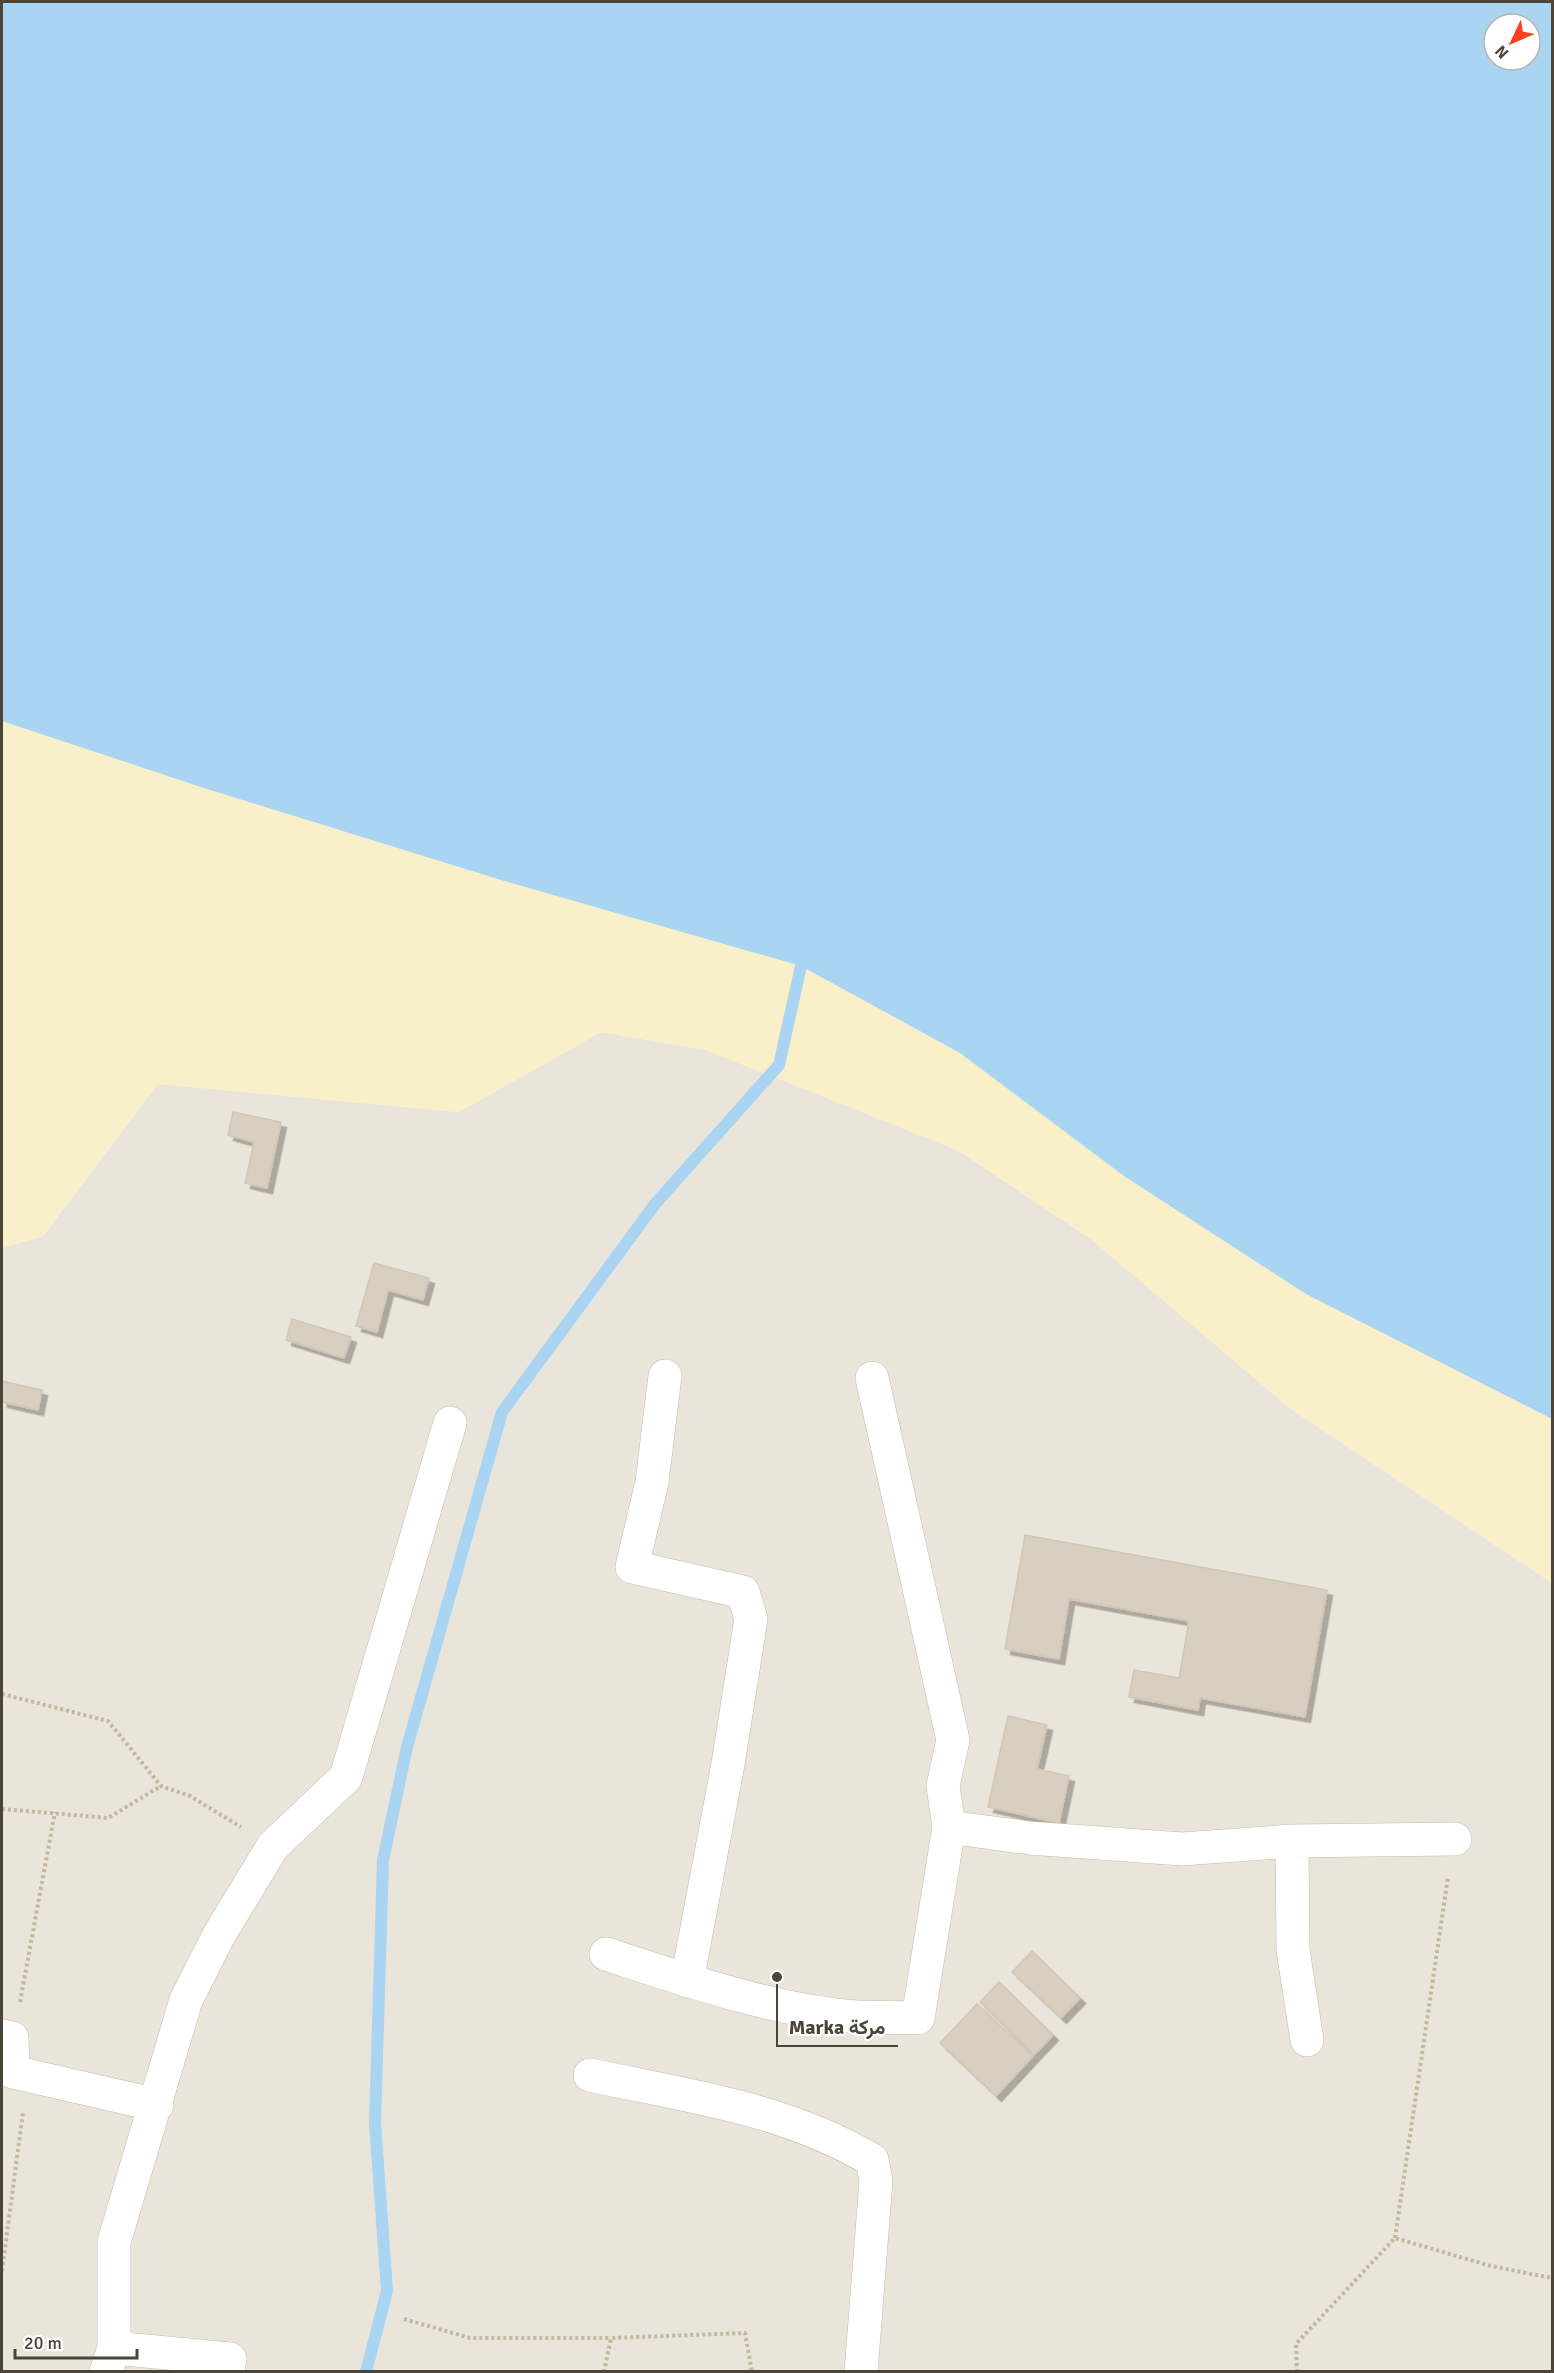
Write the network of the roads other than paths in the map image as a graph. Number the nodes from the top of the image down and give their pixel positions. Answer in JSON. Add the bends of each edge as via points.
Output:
{"nodes":[{"id":1,"x":665,"y":1376,"type":"dead end"},
{"id":2,"x":872,"y":1378,"type":"dead end"},
{"id":3,"x":450,"y":1423,"type":"dead end"},
{"id":4,"x":949,"y":1827,"type":"junction"},
{"id":5,"x":1455,"y":1839,"type":"road end"},
{"id":6,"x":1292,"y":1841,"type":"junction"},
{"id":7,"x":606,"y":1954,"type":"dead end"},
{"id":8,"x":687,"y":1981,"type":"junction"},
{"id":9,"x":7,"y":2037,"type":"edge"},
{"id":10,"x":1307,"y":2040,"type":"dead end"},
{"id":11,"x":590,"y":2075,"type":"dead end"},
{"id":12,"x":157,"y":2105,"type":"junction"},
{"id":13,"x":110,"y":2360,"type":"edge"},
{"id":14,"x":228,"y":2372,"type":"edge"},
{"id":15,"x":861,"y":2372,"type":"edge"}],
"edges":[{"from":1,"to":8,"type":"street","via":[[652,1482],[632,1567],[743,1592],[751,1619]]},
{"from":2,"to":4,"type":"street","via":[[953,1740],[944,1786]]},
{"from":3,"to":12,"type":"street","via":[[346,1776],[273,1846],[219,1935],[186,2000]]},
{"from":4,"to":6,"type":"street","via":[[1029,1838],[1170,1848]]},
{"from":4,"to":8,"type":"street","via":[[918,2018],[857,2017],[775,2003]]},
{"from":5,"to":6,"type":"street"},
{"from":6,"to":10,"type":"street","via":[[1293,1950]]},
{"from":7,"to":8,"type":"street"},
{"from":9,"to":12,"type":"street","via":[[13,2072]]},
{"from":11,"to":15,"type":"street","via":[[764,2112],[836,2138],[872,2160],[876,2181]]},
{"from":12,"to":13,"type":"street","via":[[114,2242]]},
{"from":13,"to":14,"type":"street","via":[[230,2359]]}]}
